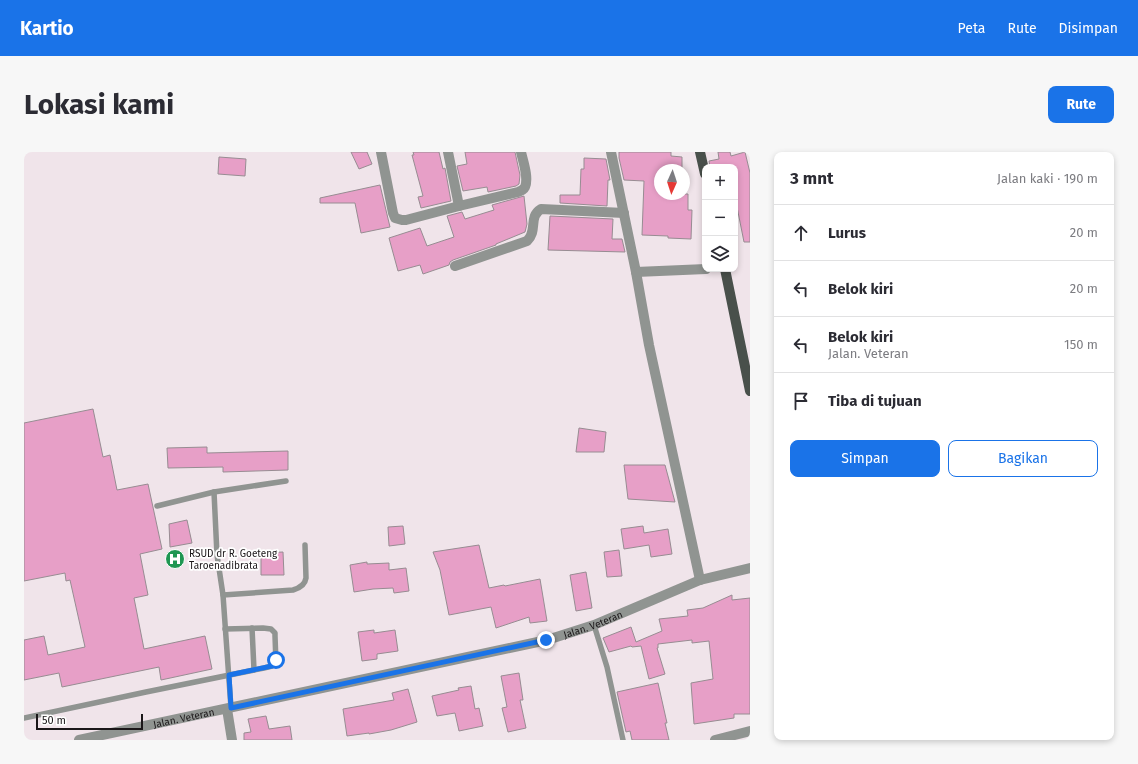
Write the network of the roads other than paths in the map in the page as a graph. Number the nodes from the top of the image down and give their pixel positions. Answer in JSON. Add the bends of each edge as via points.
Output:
{"nodes":[{"id":1,"x":381,"y":152,"type":"edge"},
{"id":2,"x":448,"y":152,"type":"edge"},
{"id":3,"x":521,"y":152,"type":"edge"},
{"id":4,"x":611,"y":152,"type":"edge"},
{"id":5,"x":700,"y":152,"type":"edge"},
{"id":6,"x":703,"y":164,"type":"edge"},
{"id":7,"x":459,"y":206,"type":"junction"},
{"id":8,"x":624,"y":213,"type":"junction"},
{"id":9,"x":456,"y":266,"type":"dead end"},
{"id":10,"x":702,"y":269,"type":"edge"},
{"id":11,"x":636,"y":272,"type":"junction"},
{"id":12,"x":726,"y":272,"type":"edge"},
{"id":13,"x":750,"y":391,"type":"edge"},
{"id":14,"x":286,"y":481,"type":"dead end"},
{"id":15,"x":214,"y":492,"type":"junction"},
{"id":16,"x":158,"y":506,"type":"dead end"},
{"id":17,"x":305,"y":544,"type":"dead end"},
{"id":18,"x":750,"y":568,"type":"edge"},
{"id":19,"x":700,"y":580,"type":"junction"},
{"id":20,"x":223,"y":595,"type":"junction"},
{"id":21,"x":594,"y":625,"type":"junction"},
{"id":22,"x":252,"y":628,"type":"junction"},
{"id":23,"x":225,"y":629,"type":"junction"},
{"id":24,"x":254,"y":670,"type":"junction"},
{"id":25,"x":229,"y":675,"type":"junction"},
{"id":26,"x":229,"y":708,"type":"junction"},
{"id":27,"x":24,"y":718,"type":"edge"},
{"id":28,"x":750,"y":730,"type":"edge"},
{"id":29,"x":78,"y":740,"type":"edge"},
{"id":30,"x":232,"y":740,"type":"edge"},
{"id":31,"x":623,"y":740,"type":"edge"},
{"id":32,"x":715,"y":740,"type":"edge"}],
"edges":[{"from":1,"to":7,"type":"street","via":[[395,218],[406,220]]},
{"from":2,"to":7,"type":"street"},
{"from":3,"to":7,"type":"street","via":[[527,178],[522,190]]},
{"from":4,"to":8,"type":"street"},
{"from":5,"to":6,"type":"main road"},
{"from":8,"to":9,"type":"street","via":[[541,209],[534,216],[533,233],[527,241]]},
{"from":8,"to":11,"type":"street"},
{"from":10,"to":11,"type":"street"},
{"from":11,"to":19,"type":"street","via":[[649,345]]},
{"from":12,"to":13,"type":"main road"},
{"from":14,"to":15,"type":"lane"},
{"from":15,"to":16,"type":"lane"},
{"from":15,"to":20,"type":"lane","via":[[217,555]]},
{"from":17,"to":20,"type":"lane","via":[[306,578],[298,589]]},
{"from":18,"to":19,"type":"street","name":"Jalan. Veteran"},
{"from":19,"to":21,"type":"street","name":"Jalan. Veteran"},
{"from":20,"to":23,"type":"lane"},
{"from":21,"to":26,"type":"street","name":"Jalan. Veteran","via":[[546,640]]},
{"from":21,"to":31,"type":"lane","via":[[607,667]]},
{"from":22,"to":23,"type":"lane"},
{"from":22,"to":24,"type":"lane"},
{"from":22,"to":24,"type":"lane","via":[[271,629],[275,633],[276,663]]},
{"from":23,"to":25,"type":"lane"},
{"from":24,"to":25,"type":"lane"},
{"from":25,"to":26,"type":"lane"},
{"from":25,"to":27,"type":"lane"},
{"from":26,"to":29,"type":"street","name":"Jalan. Veteran"},
{"from":26,"to":30,"type":"street"},
{"from":28,"to":32,"type":"street"}]}
